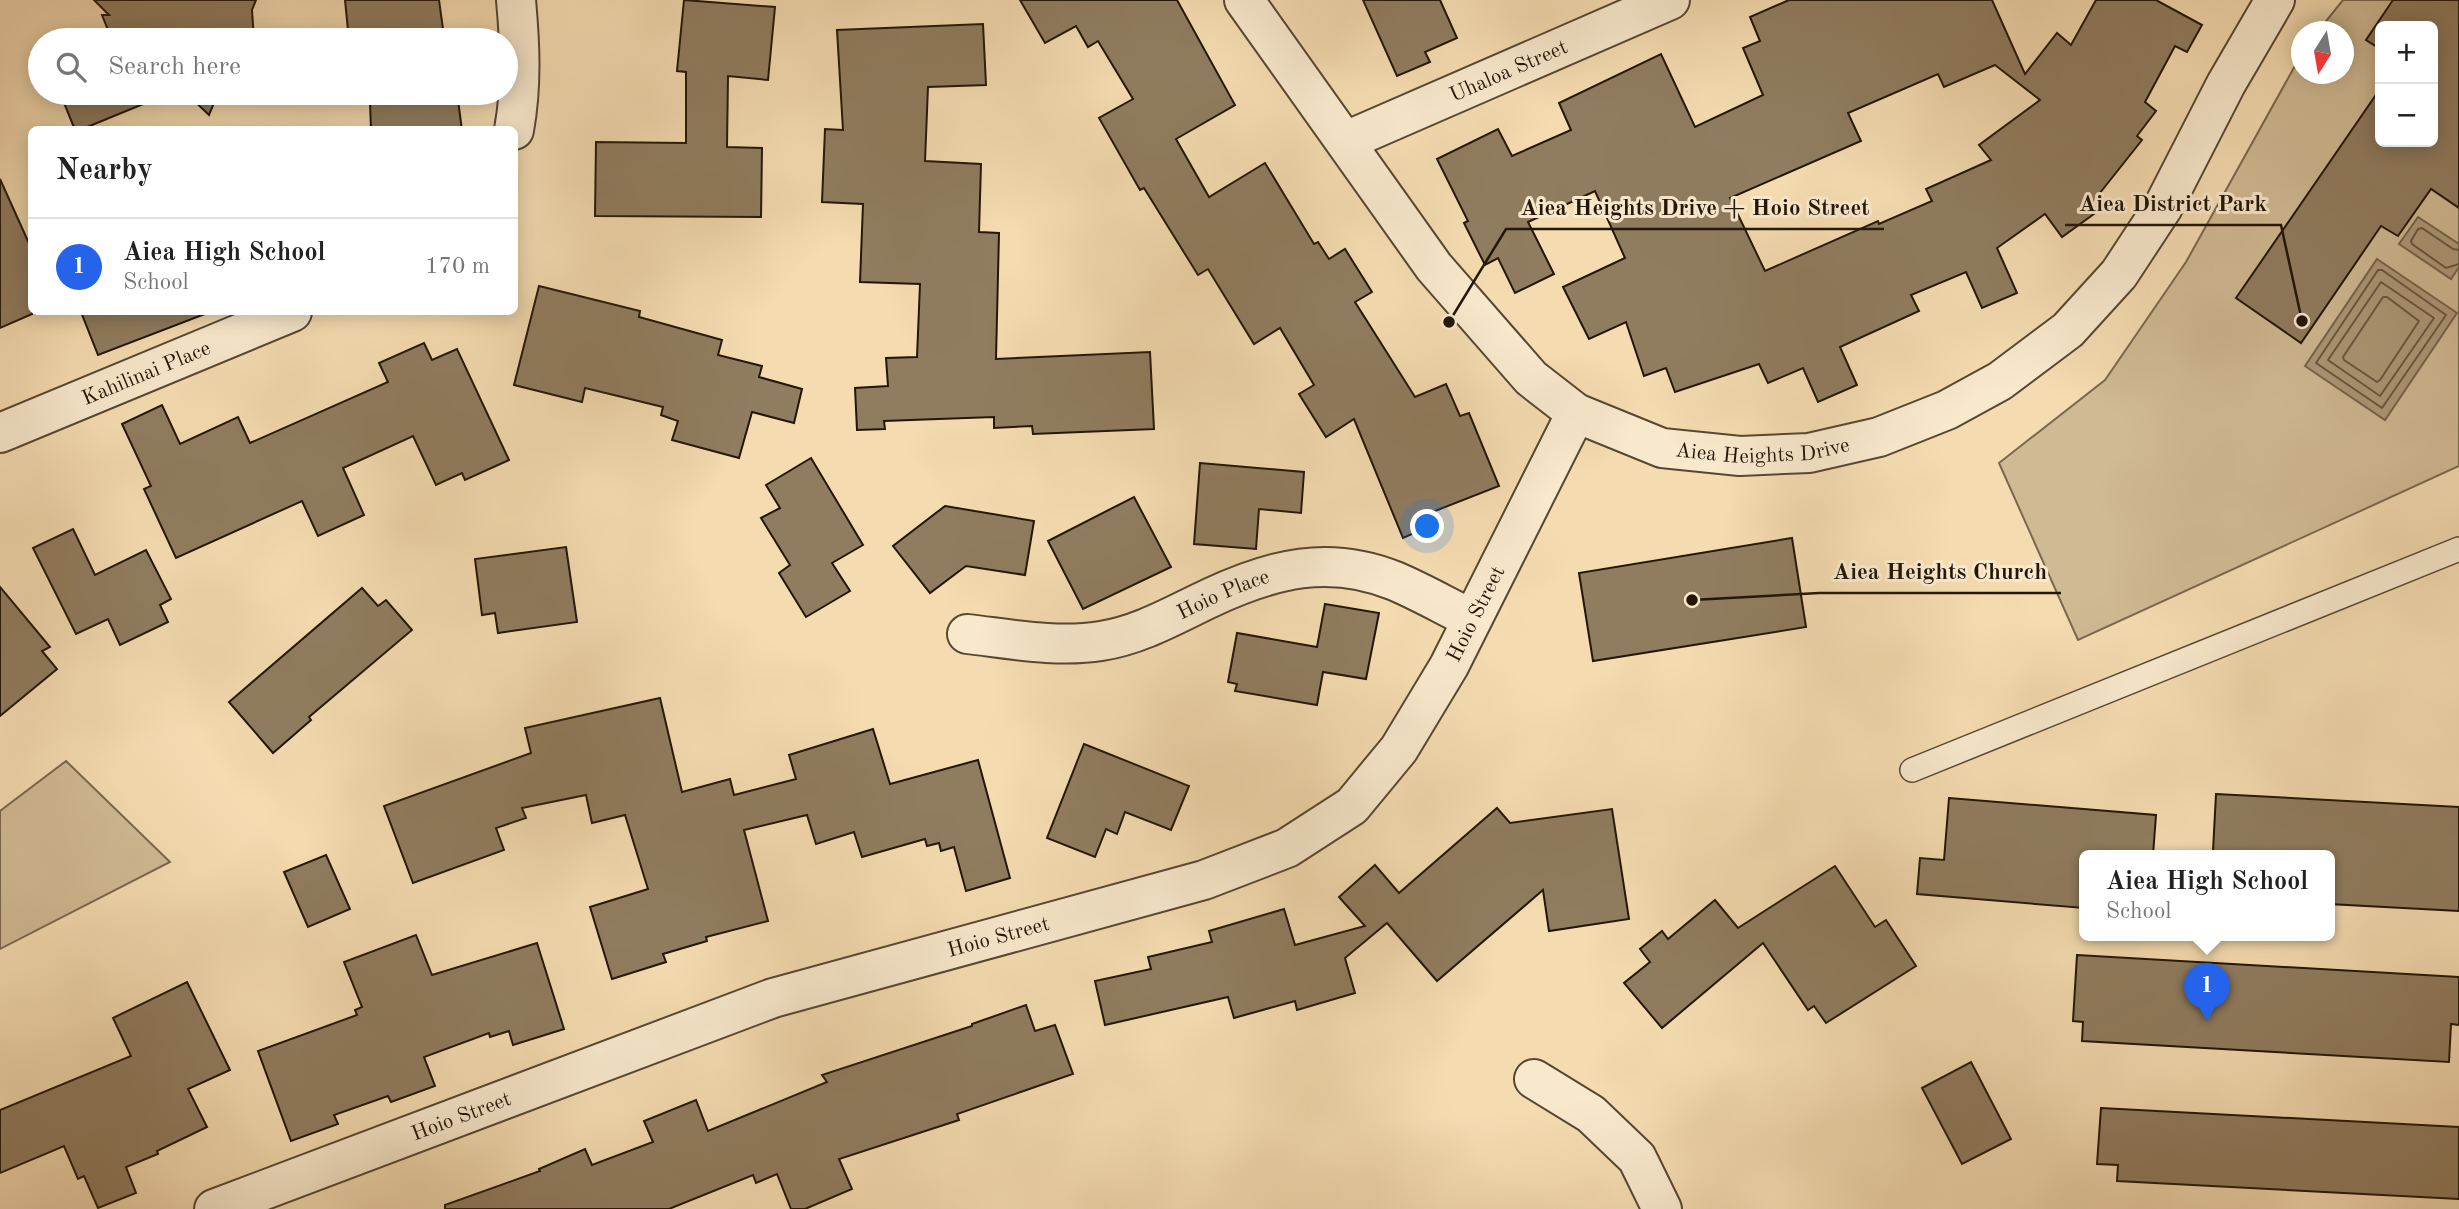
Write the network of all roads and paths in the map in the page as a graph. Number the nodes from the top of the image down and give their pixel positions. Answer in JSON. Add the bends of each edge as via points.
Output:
{"nodes":[{"id":1,"x":516,"y":0,"type":"edge"},
{"id":2,"x":1244,"y":0,"type":"edge"},
{"id":3,"x":1670,"y":0,"type":"edge"},
{"id":4,"x":2275,"y":0,"type":"edge"},
{"id":5,"x":515,"y":126,"type":"edge"},
{"id":6,"x":1346,"y":141,"type":"junction"},
{"id":7,"x":285,"y":315,"type":"edge"},
{"id":8,"x":1576,"y":413,"type":"junction"},
{"id":9,"x":0,"y":433,"type":"edge"},
{"id":10,"x":2459,"y":548,"type":"edge"},
{"id":11,"x":1472,"y":619,"type":"junction"},
{"id":12,"x":967,"y":634,"type":"dead end"},
{"id":13,"x":1912,"y":770,"type":"dead end"},
{"id":14,"x":1534,"y":1079,"type":"dead end"},
{"id":15,"x":214,"y":1209,"type":"edge"},
{"id":16,"x":1662,"y":1209,"type":"edge"}],
"edges":[{"from":1,"to":5,"type":"street","via":[[521,56]]},
{"from":2,"to":6,"type":"street","name":"Aiea Heights Drive"},
{"from":3,"to":6,"type":"street","name":"Uhaloa Street"},
{"from":4,"to":8,"type":"street","name":"Aiea Heights Drive","via":[[2164,207],[2119,274],[2068,330],[2000,381],[1947,410],[1879,437],[1809,453],[1740,457],[1662,448]]},
{"from":6,"to":8,"type":"street","name":"Aiea Heights Drive","via":[[1443,278],[1531,378]]},
{"from":7,"to":9,"type":"street","name":"Kahilinai Place"},
{"from":8,"to":11,"type":"street","name":"Hoio Street"},
{"from":10,"to":13,"type":"lane"},
{"from":11,"to":12,"type":"street","name":"Hoio Place","via":[[1395,581],[1321,565],[1281,571],[1224,592],[1141,632],[1100,641],[1059,643]]},
{"from":11,"to":15,"type":"street","name":"Hoio Street","via":[[1399,749],[1352,806],[1287,848],[1204,880],[774,998]]},
{"from":14,"to":16,"type":"street","via":[[1591,1114],[1637,1158]]}]}
